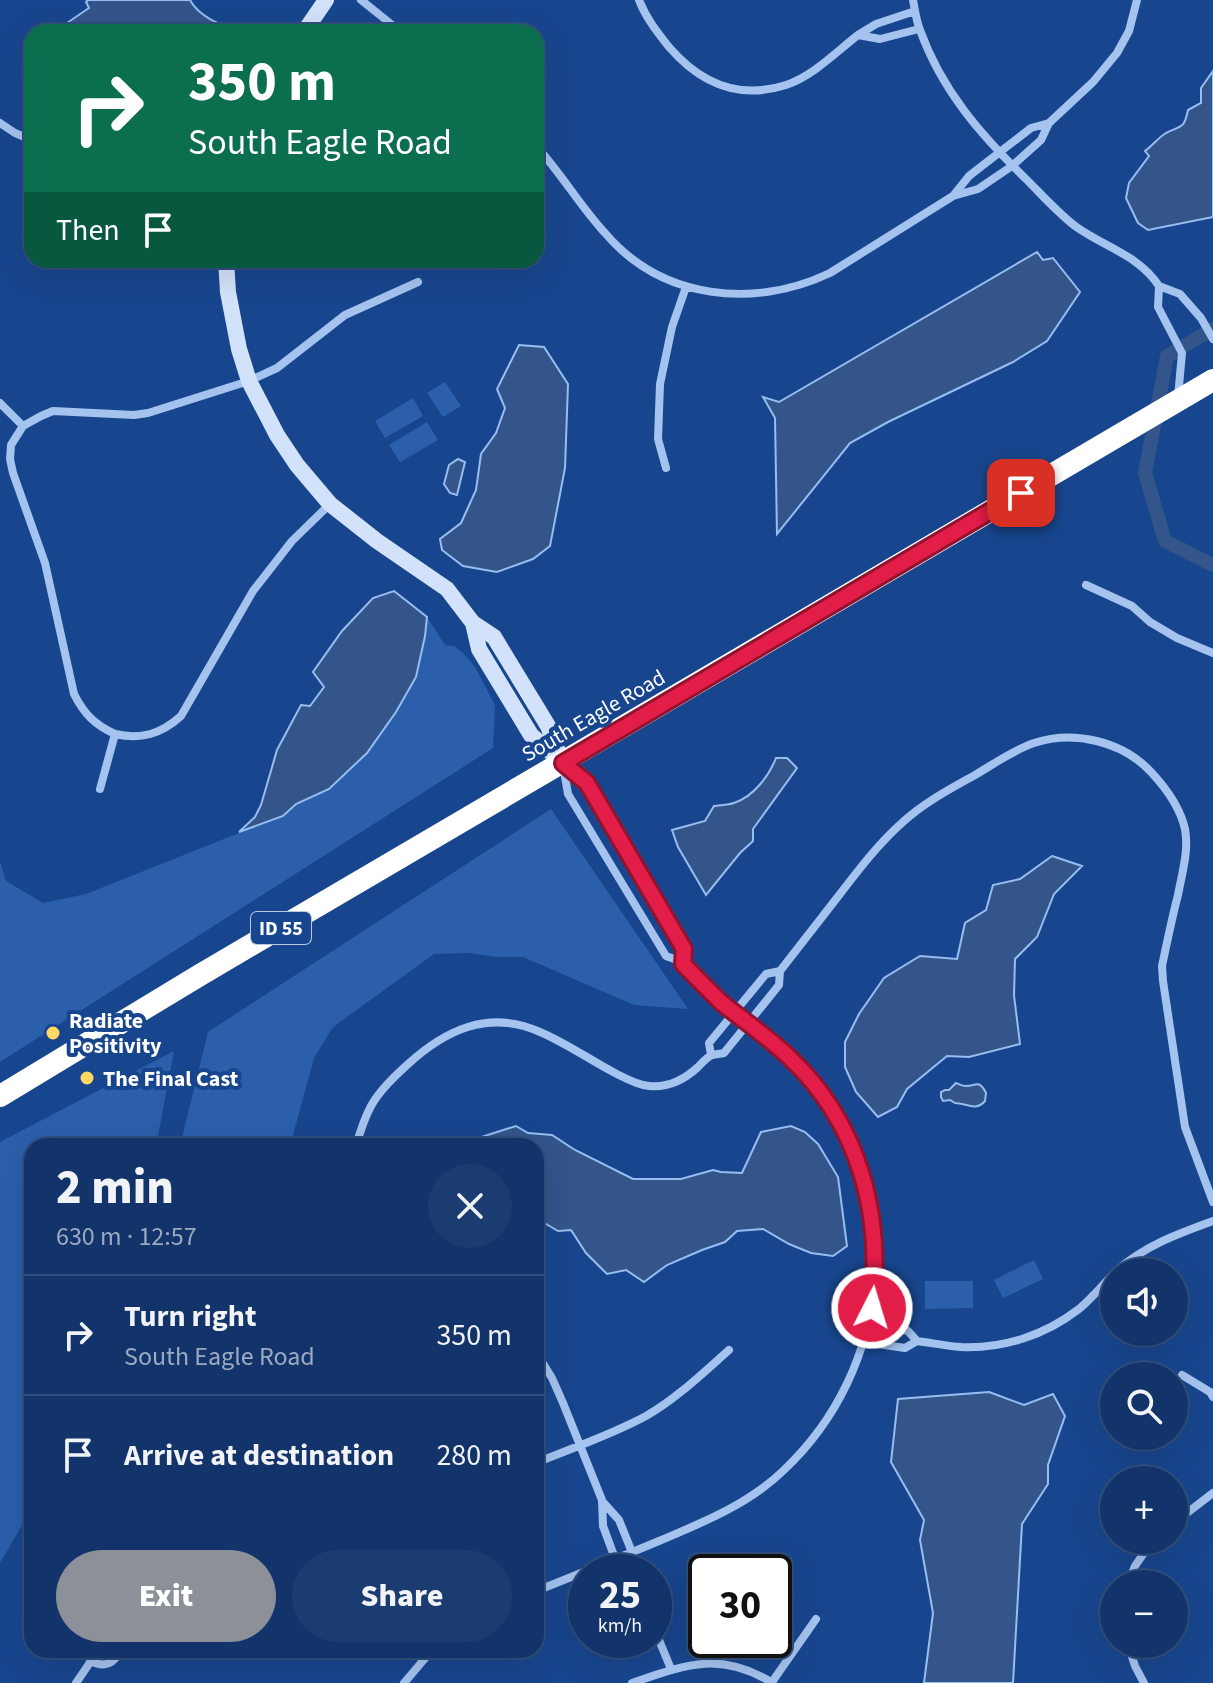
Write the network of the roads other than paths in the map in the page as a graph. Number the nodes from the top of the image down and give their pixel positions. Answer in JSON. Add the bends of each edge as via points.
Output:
{"nodes":[{"id":1,"x":326,"y":0,"type":"edge"},
{"id":2,"x":361,"y":0,"type":"edge"},
{"id":3,"x":639,"y":0,"type":"edge"},
{"id":4,"x":913,"y":0,"type":"edge"},
{"id":5,"x":1137,"y":0,"type":"edge"},
{"id":6,"x":915,"y":11,"type":"junction"},
{"id":7,"x":310,"y":24,"type":"edge"},
{"id":8,"x":391,"y":24,"type":"edge"},
{"id":9,"x":919,"y":29,"type":"junction"},
{"id":10,"x":858,"y":35,"type":"junction"},
{"id":11,"x":0,"y":123,"type":"edge"},
{"id":12,"x":1049,"y":123,"type":"junction"},
{"id":13,"x":24,"y":137,"type":"edge"},
{"id":14,"x":999,"y":152,"type":"junction"},
{"id":15,"x":544,"y":156,"type":"edge"},
{"id":16,"x":1012,"y":166,"type":"junction"},
{"id":17,"x":953,"y":196,"type":"junction"},
{"id":18,"x":226,"y":268,"type":"edge"},
{"id":19,"x":418,"y":282,"type":"dead end"},
{"id":20,"x":1159,"y":286,"type":"junction"},
{"id":21,"x":686,"y":287,"type":"junction"},
{"id":22,"x":1213,"y":339,"type":"edge"},
{"id":23,"x":1213,"y":380,"type":"edge"},
{"id":24,"x":249,"y":381,"type":"junction"},
{"id":25,"x":1178,"y":401,"type":"junction"},
{"id":26,"x":0,"y":403,"type":"edge"},
{"id":27,"x":23,"y":426,"type":"junction"},
{"id":28,"x":666,"y":468,"type":"dead end"},
{"id":29,"x":330,"y":504,"type":"junction"},
{"id":30,"x":1086,"y":585,"type":"dead end"},
{"id":31,"x":1213,"y":653,"type":"edge"},
{"id":32,"x":115,"y":734,"type":"junction"},
{"id":33,"x":563,"y":763,"type":"junction"},
{"id":34,"x":100,"y":789,"type":"dead end"},
{"id":35,"x":683,"y":964,"type":"junction"},
{"id":36,"x":780,"y":971,"type":"junction"},
{"id":37,"x":734,"y":1012,"type":"junction"},
{"id":38,"x":748,"y":1024,"type":"junction"},
{"id":39,"x":711,"y":1055,"type":"junction"},
{"id":40,"x":0,"y":1096,"type":"edge"},
{"id":41,"x":358,"y":1138,"type":"edge"},
{"id":42,"x":1213,"y":1202,"type":"edge"},
{"id":43,"x":1213,"y":1221,"type":"edge"},
{"id":44,"x":1132,"y":1258,"type":"edge"},
{"id":45,"x":1100,"y":1287,"type":"edge"},
{"id":46,"x":869,"y":1323,"type":"junction"},
{"id":47,"x":917,"y":1341,"type":"junction"},
{"id":48,"x":864,"y":1342,"type":"junction"},
{"id":49,"x":729,"y":1350,"type":"dead end"},
{"id":50,"x":544,"y":1365,"type":"edge"},
{"id":51,"x":1188,"y":1379,"type":"edge"},
{"id":52,"x":1213,"y":1397,"type":"edge"},
{"id":53,"x":580,"y":1445,"type":"junction"},
{"id":54,"x":544,"y":1460,"type":"edge"},
{"id":55,"x":1213,"y":1493,"type":"edge"},
{"id":56,"x":602,"y":1500,"type":"junction"},
{"id":57,"x":1188,"y":1512,"type":"edge"},
{"id":58,"x":633,"y":1552,"type":"junction"},
{"id":59,"x":612,"y":1554,"type":"edge"},
{"id":60,"x":628,"y":1554,"type":"edge"},
{"id":61,"x":568,"y":1578,"type":"edge"},
{"id":62,"x":544,"y":1588,"type":"edge"},
{"id":63,"x":816,"y":1619,"type":"dead end"},
{"id":64,"x":89,"y":1658,"type":"edge"},
{"id":65,"x":117,"y":1658,"type":"edge"},
{"id":66,"x":425,"y":1658,"type":"edge"},
{"id":67,"x":666,"y":1658,"type":"edge"},
{"id":68,"x":1132,"y":1658,"type":"edge"},
{"id":69,"x":91,"y":1661,"type":"junction"},
{"id":70,"x":671,"y":1669,"type":"junction"},
{"id":71,"x":772,"y":1682,"type":"edge"},
{"id":72,"x":76,"y":1683,"type":"edge"},
{"id":73,"x":404,"y":1683,"type":"edge"},
{"id":74,"x":632,"y":1683,"type":"edge"},
{"id":75,"x":1144,"y":1683,"type":"edge"}],
"edges":[{"from":1,"to":7,"type":"street"},
{"from":2,"to":8,"type":"street"},
{"from":3,"to":10,"type":"street","via":[[655,31],[681,61],[700,76],[739,90],[788,84]]},
{"from":4,"to":6,"type":"street"},
{"from":5,"to":12,"type":"street","via":[[1117,53]]},
{"from":6,"to":9,"type":"street"},
{"from":6,"to":10,"type":"street"},
{"from":9,"to":10,"type":"street","via":[[880,39]]},
{"from":9,"to":14,"type":"street","via":[[954,97]]},
{"from":11,"to":13,"type":"street"},
{"from":12,"to":14,"type":"street","via":[[1031,128]]},
{"from":12,"to":16,"type":"street","via":[[1041,140]]},
{"from":14,"to":16,"type":"street"},
{"from":14,"to":17,"type":"street"},
{"from":15,"to":21,"type":"street","via":[[615,244],[649,270]]},
{"from":16,"to":17,"type":"street","via":[[978,189]]},
{"from":16,"to":20,"type":"street","via":[[1063,217],[1138,262]]},
{"from":17,"to":21,"type":"street","via":[[830,273],[793,288],[750,294]]},
{"from":18,"to":24,"type":"street","via":[[232,321]]},
{"from":19,"to":24,"type":"street","via":[[345,315],[277,368]]},
{"from":20,"to":22,"type":"street","via":[[1180,294]]},
{"from":20,"to":25,"type":"street","via":[[1158,307],[1182,353]]},
{"from":21,"to":28,"type":"street","via":[[660,384],[658,439]]},
{"from":23,"to":25,"type":"highway","name":"South Eagle Road","number":"ID 55"},
{"from":24,"to":27,"type":"street","via":[[148,413],[53,411]]},
{"from":24,"to":29,"type":"street","via":[[277,435]]},
{"from":25,"to":33,"type":"highway","name":"South Eagle Road","number":"ID 55"},
{"from":26,"to":27,"type":"street"},
{"from":27,"to":32,"type":"street","via":[[11,445],[10,459],[45,563],[74,694],[89,719]]},
{"from":29,"to":32,"type":"street","via":[[253,591],[181,716],[144,737]]},
{"from":29,"to":33,"type":"street","via":[[447,589],[473,623],[479,649],[531,735]]},
{"from":30,"to":31,"type":"street"},
{"from":32,"to":34,"type":"street"},
{"from":33,"to":35,"type":"street","via":[[587,783],[684,949]]},
{"from":33,"to":35,"type":"street","via":[[568,794],[584,821],[666,956]]},
{"from":33,"to":40,"type":"highway","name":"South Eagle Road","number":"ID 55"},
{"from":35,"to":37,"type":"street"},
{"from":36,"to":37,"type":"street","via":[[766,974]]},
{"from":36,"to":38,"type":"street","via":[[779,985]]},
{"from":36,"to":42,"type":"street","via":[[866,860],[904,821],[946,791],[1047,740],[1092,739],[1130,755],[1174,799],[1184,826],[1184,864],[1163,981],[1185,1127]]},
{"from":37,"to":38,"type":"street"},
{"from":37,"to":39,"type":"street","via":[[709,1043]]},
{"from":38,"to":39,"type":"street","via":[[724,1053]]},
{"from":38,"to":46,"type":"street","via":[[791,1058],[817,1088],[858,1162],[876,1259]]},
{"from":39,"to":41,"type":"street","via":[[685,1079],[647,1086],[537,1030],[503,1023],[467,1027],[435,1042],[383,1088]]},
{"from":43,"to":44,"type":"street"},
{"from":45,"to":47,"type":"street","via":[[1059,1323],[1024,1339],[977,1347]]},
{"from":46,"to":47,"type":"street","via":[[908,1331]]},
{"from":46,"to":48,"type":"street"},
{"from":47,"to":48,"type":"street","via":[[905,1348]]},
{"from":48,"to":58,"type":"street","via":[[834,1410],[784,1471],[731,1509]]},
{"from":49,"to":53,"type":"street","via":[[648,1415]]},
{"from":50,"to":53,"type":"street"},
{"from":51,"to":52,"type":"street"},
{"from":53,"to":54,"type":"street"},
{"from":53,"to":56,"type":"street"},
{"from":55,"to":57,"type":"street"},
{"from":56,"to":58,"type":"street","via":[[619,1520]]},
{"from":56,"to":59,"type":"street"},
{"from":58,"to":60,"type":"street"},
{"from":61,"to":62,"type":"street"},
{"from":63,"to":71,"type":"street"},
{"from":64,"to":69,"type":"street"},
{"from":65,"to":69,"type":"street","via":[[102,1665]]},
{"from":66,"to":73,"type":"street"},
{"from":67,"to":70,"type":"street"},
{"from":68,"to":75,"type":"street"},
{"from":69,"to":72,"type":"street"},
{"from":70,"to":71,"type":"street","via":[[723,1663]]},
{"from":70,"to":74,"type":"street"}]}
